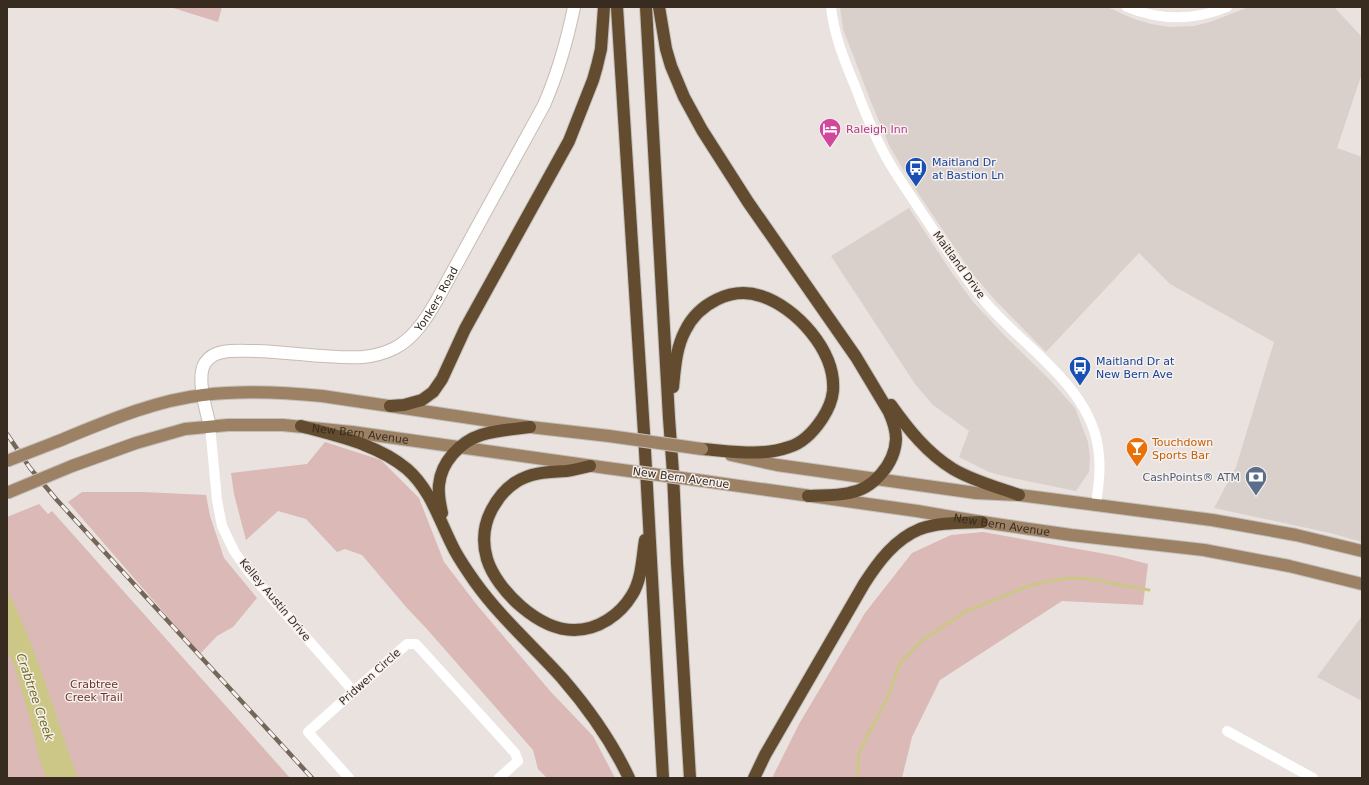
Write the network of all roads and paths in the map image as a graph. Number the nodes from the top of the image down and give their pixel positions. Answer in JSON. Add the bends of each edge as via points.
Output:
{"nodes":[{"id":1,"x":574,"y":7,"type":"edge"},
{"id":2,"x":604,"y":7,"type":"edge"},
{"id":3,"x":617,"y":7,"type":"edge"},
{"id":4,"x":646,"y":7,"type":"edge"},
{"id":5,"x":659,"y":7,"type":"edge"},
{"id":6,"x":832,"y":7,"type":"edge"},
{"id":7,"x":1127,"y":7,"type":"edge"},
{"id":8,"x":1227,"y":7,"type":"edge"},
{"id":9,"x":856,"y":358,"type":"junction"},
{"id":10,"x":203,"y":395,"type":"junction"},
{"id":11,"x":390,"y":406,"type":"junction"},
{"id":12,"x":669,"y":418,"type":"junction"},
{"id":13,"x":210,"y":426,"type":"junction"},
{"id":14,"x":301,"y":426,"type":"junction"},
{"id":15,"x":530,"y":427,"type":"junction"},
{"id":16,"x":458,"y":448,"type":"junction"},
{"id":17,"x":702,"y":449,"type":"junction"},
{"id":18,"x":7,"y":461,"type":"edge"},
{"id":19,"x":590,"y":466,"type":"junction"},
{"id":20,"x":878,"y":478,"type":"junction"},
{"id":21,"x":7,"y":493,"type":"edge"},
{"id":22,"x":1018,"y":495,"type":"junction"},
{"id":23,"x":808,"y":496,"type":"junction"},
{"id":24,"x":1096,"y":504,"type":"junction"},
{"id":25,"x":648,"y":521,"type":"junction"},
{"id":26,"x":982,"y":522,"type":"junction"},
{"id":27,"x":444,"y":528,"type":"junction"},
{"id":28,"x":1362,"y":551,"type":"edge"},
{"id":29,"x":1362,"y":584,"type":"edge"},
{"id":30,"x":354,"y":692,"type":"junction"},
{"id":31,"x":1227,"y":731,"type":"dead end"},
{"id":32,"x":349,"y":778,"type":"edge"},
{"id":33,"x":499,"y":778,"type":"edge"},
{"id":34,"x":629,"y":778,"type":"edge"},
{"id":35,"x":663,"y":778,"type":"edge"},
{"id":36,"x":690,"y":778,"type":"edge"},
{"id":37,"x":754,"y":778,"type":"edge"},
{"id":38,"x":1313,"y":778,"type":"edge"}],
"edges":[{"from":1,"to":10,"type":"street","name":"Yonkers Road","via":[[560,65],[544,105],[437,300],[411,336],[383,353],[364,357],[244,351],[217,353],[208,359],[203,370]]},
{"from":2,"to":11,"type":"highway","via":[[597,66],[569,141],[465,329],[442,379],[433,392],[422,400]]},
{"from":3,"to":25,"type":"highway"},
{"from":4,"to":12,"type":"highway"},
{"from":5,"to":9,"type":"highway","via":[[671,66],[702,130],[748,202]]},
{"from":6,"to":24,"type":"street","name":"Maitland Drive","via":[[842,56],[876,139],[890,164],[971,285],[1004,322],[1067,384],[1090,418],[1099,456]]},
{"from":7,"to":8,"type":"street","via":[[1144,14],[1181,18]]},
{"from":9,"to":20,"type":"highway","via":[[889,412],[895,431],[895,450]]},
{"from":9,"to":22,"type":"highway","via":[[912,433],[935,456],[969,477]]},
{"from":10,"to":11,"type":"main road","via":[[287,393]]},
{"from":10,"to":13,"type":"street","name":"Yonkers Road"},
{"from":10,"to":18,"type":"main road","bridge":true,"via":[[106,421]]},
{"from":11,"to":15,"type":"main road"},
{"from":12,"to":17,"type":"highway","via":[[680,342],[691,322],[709,303],[729,295],[759,295],[796,317],[818,342],[830,368],[833,390],[828,409],[818,426],[800,442],[782,449],[762,452]]},
{"from":12,"to":36,"type":"highway"},
{"from":13,"to":14,"type":"main road","name":"New Bern Avenue"},
{"from":13,"to":21,"type":"main road","name":"New Bern Avenue","bridge":true,"via":[[160,435],[72,466]]},
{"from":13,"to":30,"type":"street","name":"Kelley Austin Drive","via":[[217,500],[222,526],[234,551],[248,571]]},
{"from":14,"to":16,"type":"main road","name":"New Bern Avenue"},
{"from":14,"to":27,"type":"highway","via":[[371,447],[400,464],[426,491]]},
{"from":15,"to":16,"type":"highway","via":[[485,434]]},
{"from":15,"to":17,"type":"main road","bridge":true},
{"from":16,"to":19,"type":"main road","name":"New Bern Avenue"},
{"from":16,"to":27,"type":"highway","via":[[447,462],[439,485]]},
{"from":17,"to":20,"type":"main road","via":[[777,465]]},
{"from":19,"to":23,"type":"main road","name":"New Bern Avenue","bridge":true},
{"from":19,"to":25,"type":"highway","via":[[526,477],[500,496],[488,516],[484,536],[491,568],[511,596],[544,622],[562,628],[582,629],[611,618],[626,603],[637,585]]},
{"from":20,"to":22,"type":"main road","via":[[976,493]]},
{"from":20,"to":23,"type":"highway","via":[[849,493]]},
{"from":22,"to":24,"type":"main road"},
{"from":23,"to":26,"type":"main road","name":"New Bern Avenue"},
{"from":24,"to":28,"type":"main road","via":[[1246,525]]},
{"from":25,"to":35,"type":"highway"},
{"from":26,"to":29,"type":"main road","name":"New Bern Avenue","via":[[1204,550],[1289,566]]},
{"from":26,"to":37,"type":"highway","via":[[921,529],[910,534],[885,554],[864,584]]},
{"from":27,"to":34,"type":"highway","via":[[475,582],[496,609],[572,690],[610,743]]},
{"from":30,"to":32,"type":"street","name":"Pridwen Circle","via":[[308,732]]},
{"from":30,"to":33,"type":"street","name":"Pridwen Circle","via":[[408,644],[416,644],[515,753],[518,761]]},
{"from":31,"to":38,"type":"street"}]}
